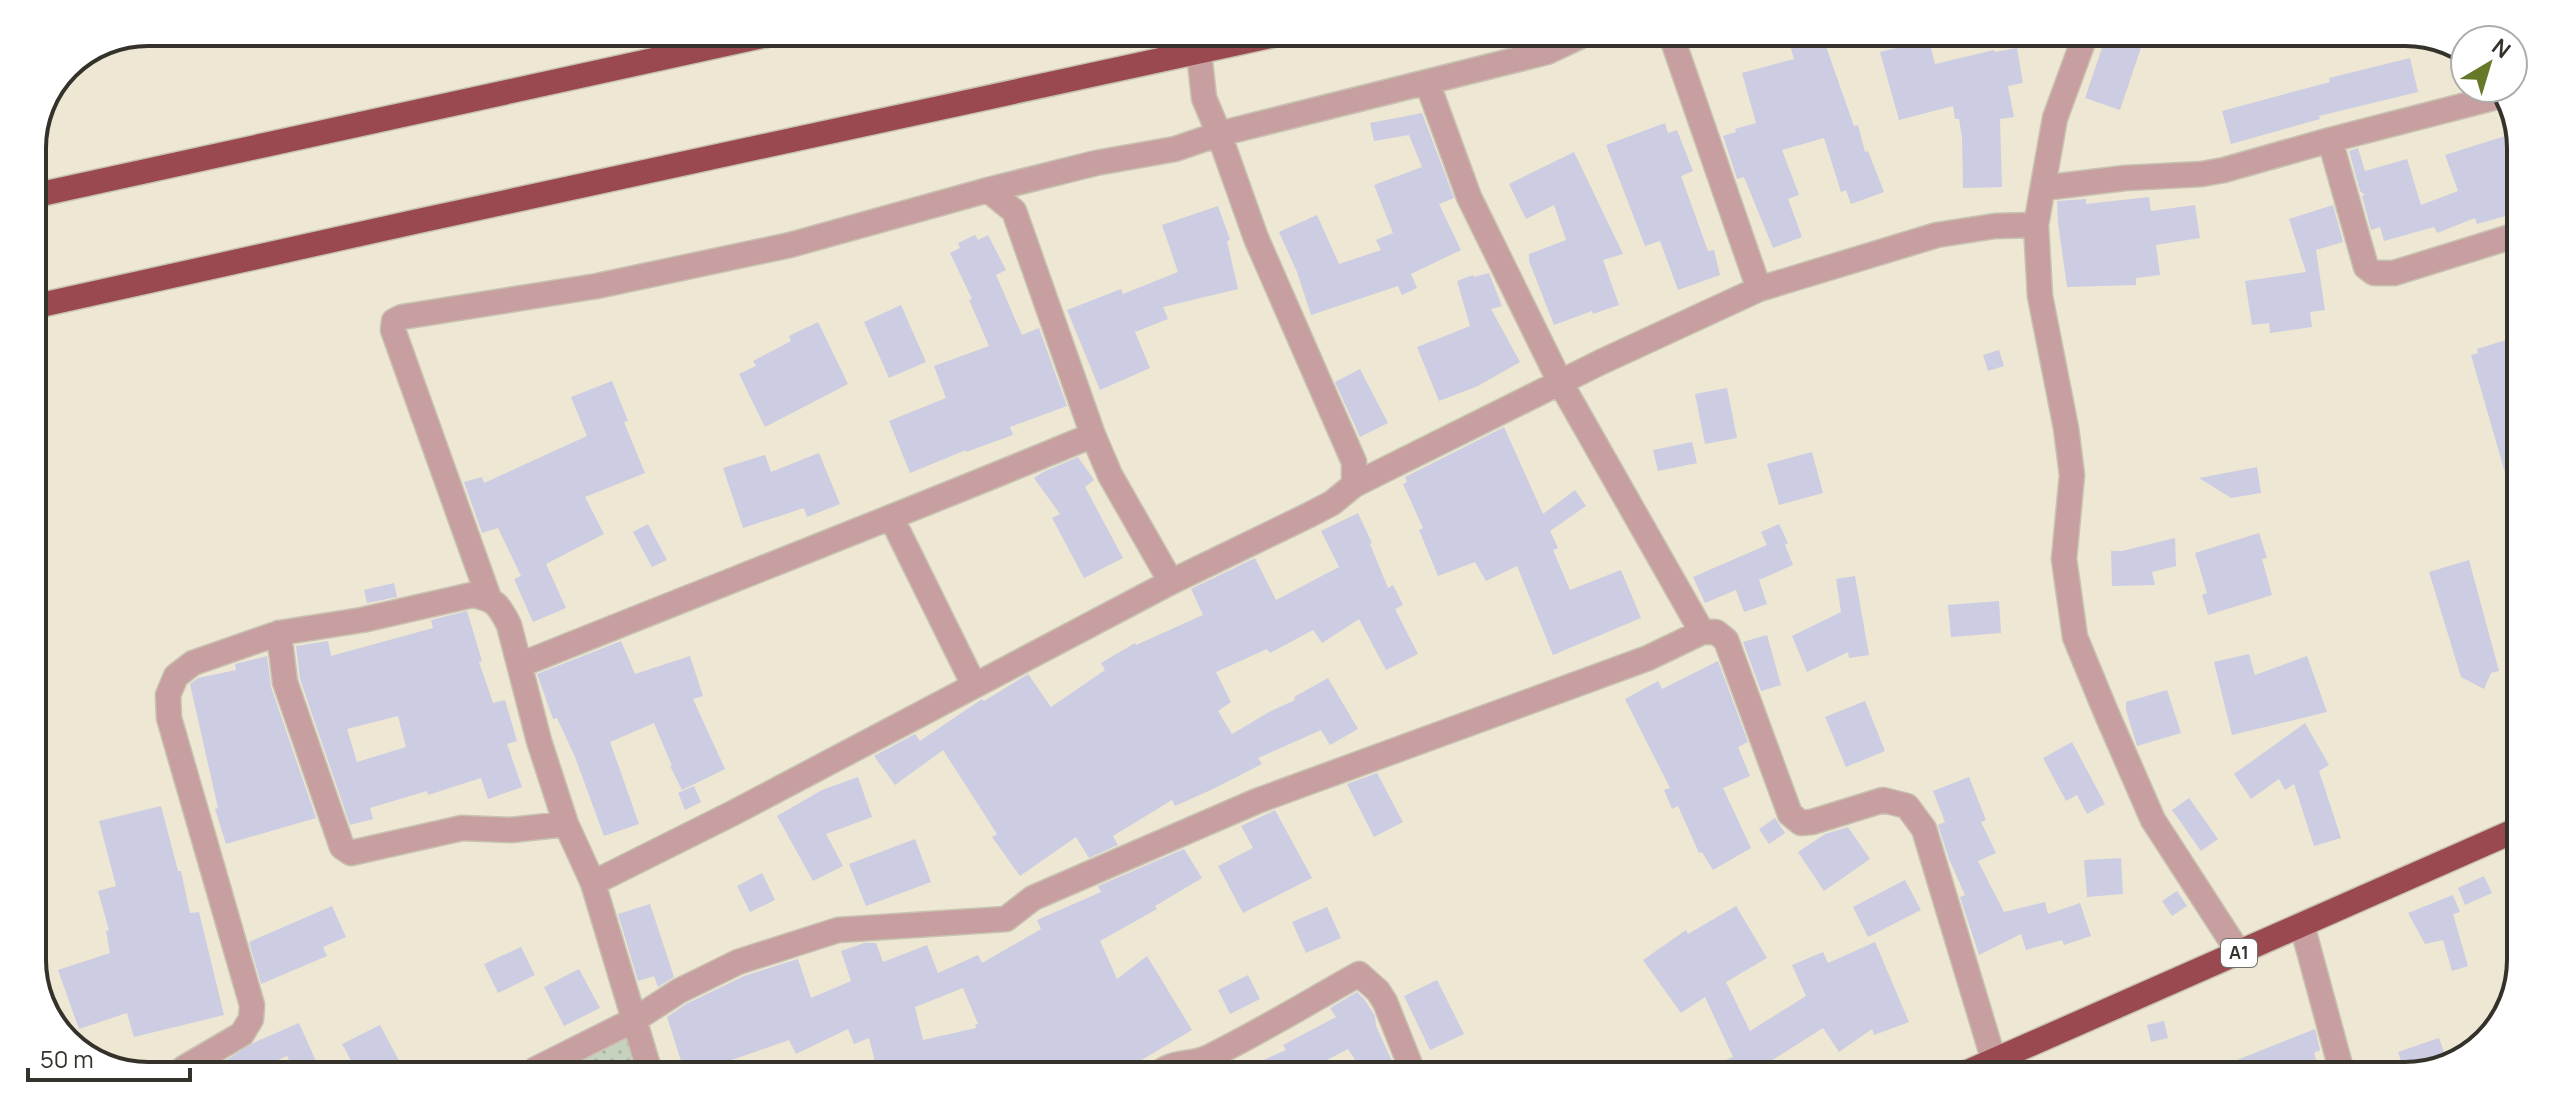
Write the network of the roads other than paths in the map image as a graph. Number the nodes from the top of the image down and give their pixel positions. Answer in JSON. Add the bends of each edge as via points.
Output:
{"nodes":[{"id":1,"x":717,"y":46,"type":"edge"},
{"id":2,"x":1226,"y":46,"type":"edge"},
{"id":3,"x":1560,"y":46,"type":"edge"},
{"id":4,"x":1675,"y":46,"type":"edge"},
{"id":5,"x":2081,"y":46,"type":"edge"},
{"id":6,"x":1199,"y":52,"type":"junction"},
{"id":7,"x":1427,"y":82,"type":"junction"},
{"id":8,"x":2470,"y":104,"type":"edge"},
{"id":9,"x":1219,"y":134,"type":"junction"},
{"id":10,"x":2330,"y":140,"type":"junction"},
{"id":11,"x":1027,"y":180,"type":"junction"},
{"id":12,"x":2043,"y":188,"type":"junction"},
{"id":13,"x":988,"y":190,"type":"junction"},
{"id":14,"x":46,"y":193,"type":"edge"},
{"id":15,"x":1014,"y":211,"type":"junction"},
{"id":16,"x":2036,"y":225,"type":"junction"},
{"id":17,"x":2507,"y":238,"type":"edge"},
{"id":18,"x":1759,"y":289,"type":"junction"},
{"id":19,"x":46,"y":304,"type":"edge"},
{"id":20,"x":1560,"y":382,"type":"junction"},
{"id":21,"x":1093,"y":435,"type":"junction"},
{"id":22,"x":1354,"y":485,"type":"junction"},
{"id":23,"x":892,"y":519,"type":"junction"},
{"id":24,"x":1171,"y":582,"type":"junction"},
{"id":25,"x":489,"y":598,"type":"junction"},
{"id":26,"x":1702,"y":632,"type":"junction"},
{"id":27,"x":279,"y":633,"type":"junction"},
{"id":28,"x":520,"y":665,"type":"junction"},
{"id":29,"x":974,"y":685,"type":"junction"},
{"id":30,"x":566,"y":824,"type":"junction"},
{"id":31,"x":2507,"y":834,"type":"edge"},
{"id":32,"x":593,"y":883,"type":"junction"},
{"id":33,"x":2302,"y":925,"type":"junction"},
{"id":34,"x":2239,"y":953,"type":"junction"},
{"id":35,"x":634,"y":1020,"type":"junction"},
{"id":36,"x":1994,"y":1061,"type":"joint"},
{"id":37,"x":194,"y":1062,"type":"edge"},
{"id":38,"x":550,"y":1062,"type":"edge"},
{"id":39,"x":647,"y":1062,"type":"edge"},
{"id":40,"x":1200,"y":1062,"type":"edge"},
{"id":41,"x":1409,"y":1062,"type":"edge"},
{"id":42,"x":2339,"y":1062,"type":"edge"}],
"edges":[{"from":1,"to":14,"type":"highway"},
{"from":2,"to":6,"type":"highway"},
{"from":3,"to":7,"type":"street"},
{"from":4,"to":18,"type":"street"},
{"from":5,"to":12,"type":"street","via":[[2055,118]]},
{"from":6,"to":9,"type":"street","via":[[1204,98]]},
{"from":6,"to":19,"type":"highway"},
{"from":7,"to":9,"type":"street"},
{"from":7,"to":20,"type":"street","via":[[1469,197]]},
{"from":8,"to":10,"type":"street"},
{"from":9,"to":11,"type":"street","via":[[1175,149]]},
{"from":9,"to":22,"type":"street","via":[[1256,238],[1354,462]]},
{"from":10,"to":12,"type":"street","via":[[2202,174]]},
{"from":10,"to":17,"type":"street","via":[[2366,267],[2374,273],[2394,273]]},
{"from":11,"to":13,"type":"street"},
{"from":11,"to":15,"type":"street"},
{"from":12,"to":16,"type":"street"},
{"from":13,"to":15,"type":"street"},
{"from":13,"to":25,"type":"street","via":[[790,245],[394,321]]},
{"from":15,"to":21,"type":"street"},
{"from":16,"to":18,"type":"street","via":[[1937,235]]},
{"from":16,"to":34,"type":"street","via":[[2040,296],[2072,475],[2064,559],[2075,637],[2153,820]]},
{"from":18,"to":20,"type":"street"},
{"from":20,"to":22,"type":"street"},
{"from":20,"to":26,"type":"street"},
{"from":21,"to":23,"type":"street"},
{"from":21,"to":24,"type":"street"},
{"from":22,"to":24,"type":"street","via":[[1332,503]]},
{"from":23,"to":28,"type":"street"},
{"from":23,"to":29,"type":"street"},
{"from":24,"to":29,"type":"street"},
{"from":25,"to":27,"type":"street","via":[[472,595]]},
{"from":25,"to":28,"type":"street","via":[[509,625]]},
{"from":26,"to":35,"type":"street","via":[[1648,658],[1257,801],[1033,898],[1006,919],[838,930],[738,962]]},
{"from":26,"to":36,"type":"street","via":[[1716,632],[1726,640],[1790,814],[1801,823],[1812,822],[1883,800],[1907,806],[1924,829]]},
{"from":27,"to":30,"type":"street","via":[[285,682],[342,847],[351,853],[462,828]]},
{"from":27,"to":37,"type":"street","via":[[193,663],[176,676],[168,695],[169,718],[252,1005],[242,1034]]},
{"from":28,"to":30,"type":"street"},
{"from":29,"to":32,"type":"street"},
{"from":30,"to":32,"type":"street"},
{"from":31,"to":33,"type":"highway","number":"A1"},
{"from":32,"to":35,"type":"street"},
{"from":33,"to":34,"type":"highway","number":"A1"},
{"from":33,"to":42,"type":"street"},
{"from":34,"to":36,"type":"highway","number":"A1"},
{"from":35,"to":38,"type":"street"},
{"from":35,"to":39,"type":"street"},
{"from":40,"to":41,"type":"street","via":[[1359,974],[1385,1002]]}]}
